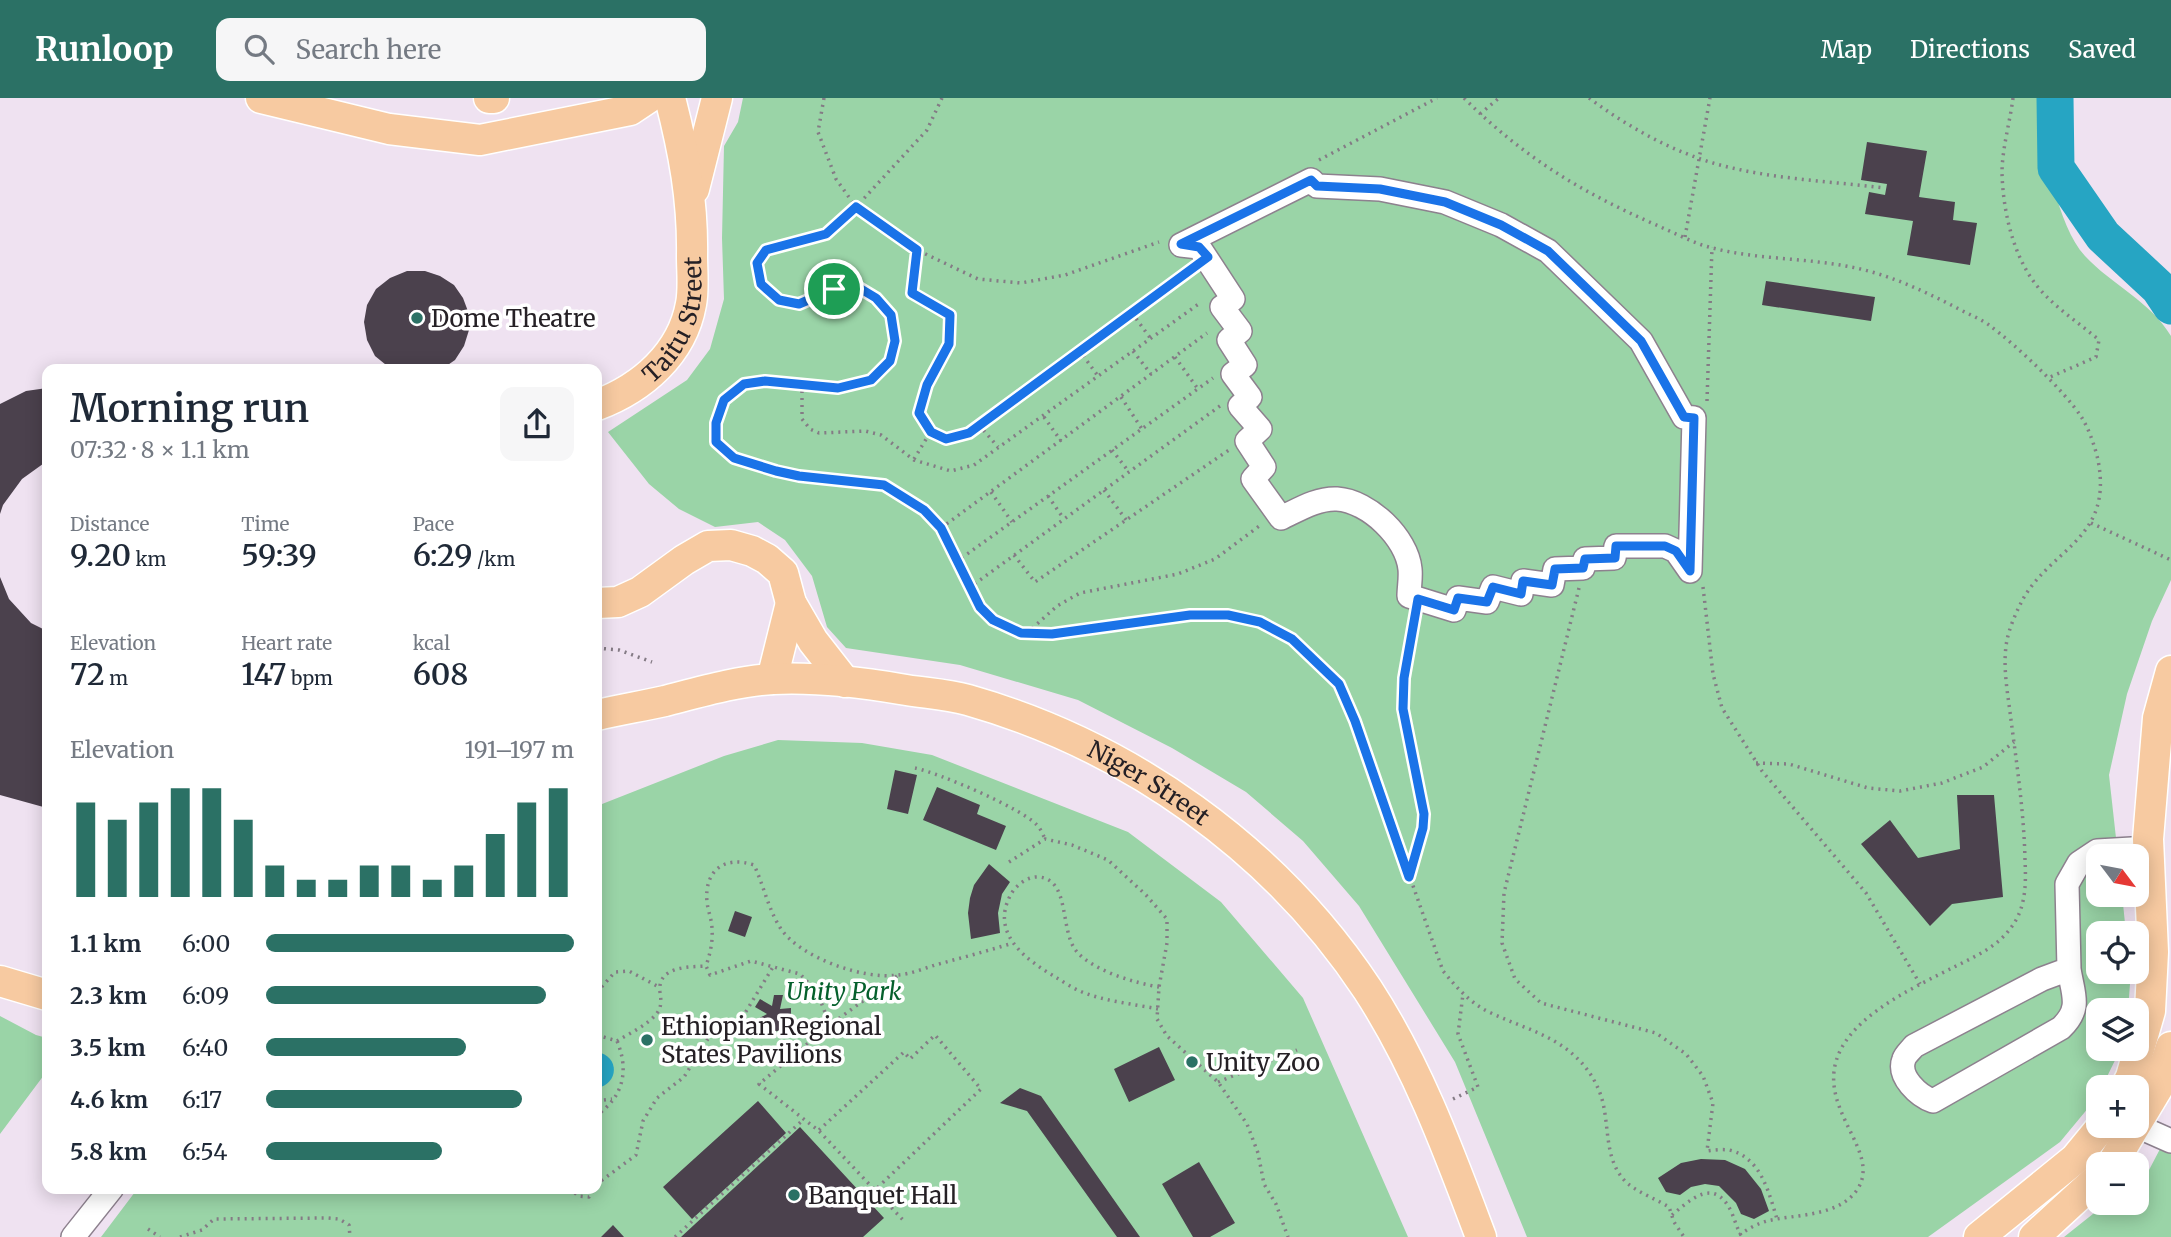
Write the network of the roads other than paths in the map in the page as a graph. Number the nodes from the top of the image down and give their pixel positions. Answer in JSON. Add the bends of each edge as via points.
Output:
{"nodes":[{"id":1,"x":261,"y":98,"type":"edge"},
{"id":2,"x":648,"y":98,"type":"edge"},
{"id":3,"x":670,"y":98,"type":"edge"},
{"id":4,"x":717,"y":98,"type":"edge"},
{"id":5,"x":692,"y":200,"type":"junction"},
{"id":6,"x":602,"y":403,"type":"edge"},
{"id":7,"x":1418,"y":599,"type":"joint"},
{"id":8,"x":791,"y":603,"type":"junction"},
{"id":9,"x":602,"y":604,"type":"edge"},
{"id":10,"x":2171,"y":671,"type":"edge"},
{"id":11,"x":772,"y":679,"type":"junction"},
{"id":12,"x":845,"y":682,"type":"junction"},
{"id":13,"x":602,"y":714,"type":"edge"},
{"id":14,"x":2149,"y":848,"type":"joint"},
{"id":15,"x":2086,"y":858,"type":"edge"},
{"id":16,"x":2069,"y":969,"type":"junction"},
{"id":17,"x":0,"y":981,"type":"edge"},
{"id":18,"x":42,"y":994,"type":"edge"},
{"id":19,"x":2171,"y":1047,"type":"edge"},
{"id":20,"x":2133,"y":1075,"type":"edge"},
{"id":21,"x":2149,"y":1103,"type":"edge"},
{"id":22,"x":2149,"y":1132,"type":"edge"},
{"id":23,"x":2093,"y":1138,"type":"edge"},
{"id":24,"x":2171,"y":1141,"type":"edge"},
{"id":25,"x":2086,"y":1189,"type":"edge"},
{"id":26,"x":107,"y":1194,"type":"edge"},
{"id":27,"x":73,"y":1237,"type":"edge"},
{"id":28,"x":1481,"y":1237,"type":"edge"},
{"id":29,"x":1979,"y":1237,"type":"edge"},
{"id":30,"x":2034,"y":1237,"type":"edge"}],
"edges":[{"from":1,"to":2,"type":"main road","via":[[388,129],[480,140],[630,110]]},
{"from":3,"to":5,"type":"main road"},
{"from":4,"to":5,"type":"main road"},
{"from":5,"to":6,"type":"main road","name":"Taitu Street","via":[[691,304],[682,329],[671,352],[653,372]]},
{"from":7,"to":7,"type":"street","via":[[1454,610],[1458,598],[1487,602],[1493,587],[1521,594],[1523,581],[1552,585],[1555,569],[1583,568],[1585,559],[1615,558],[1616,546],[1665,546],[1676,551],[1690,571],[1694,418],[1684,417],[1641,341],[1548,251],[1445,202],[1380,189],[1317,186],[1311,180],[1181,244],[1199,247],[1233,299],[1222,307],[1240,331],[1229,340],[1245,365],[1233,374],[1250,397],[1240,406],[1260,429],[1247,441],[1264,467],[1253,479],[1281,518],[1310,504],[1337,499],[1366,508],[1403,547],[1410,568],[1409,596]]},
{"from":8,"to":9,"type":"main road","via":[[783,573],[767,559],[731,545],[708,546],[640,592]]},
{"from":8,"to":11,"type":"main road"},
{"from":8,"to":12,"type":"main road","via":[[813,642]]},
{"from":10,"to":14,"type":"main road","via":[[2158,718]]},
{"from":11,"to":12,"type":"main road","name":"Niger Street"},
{"from":11,"to":13,"type":"main road","name":"Niger Street"},
{"from":12,"to":28,"type":"main road","name":"Niger Street","via":[[965,699],[1043,724],[1154,782],[1229,836],[1332,941],[1375,1002],[1432,1109]]},
{"from":14,"to":20,"type":"main road","via":[[2150,1011]]},
{"from":15,"to":16,"type":"street","via":[[2067,884]]},
{"from":16,"to":16,"type":"street","via":[[1914,1046],[1904,1059],[1903,1072],[1913,1088],[1933,1101],[2061,1028],[2076,1008]]},
{"from":17,"to":18,"type":"main road"},
{"from":19,"to":21,"type":"main road"},
{"from":22,"to":24,"type":"street"},
{"from":23,"to":29,"type":"main road","via":[[2076,1159]]},
{"from":25,"to":30,"type":"main road"},
{"from":26,"to":27,"type":"street"}]}
